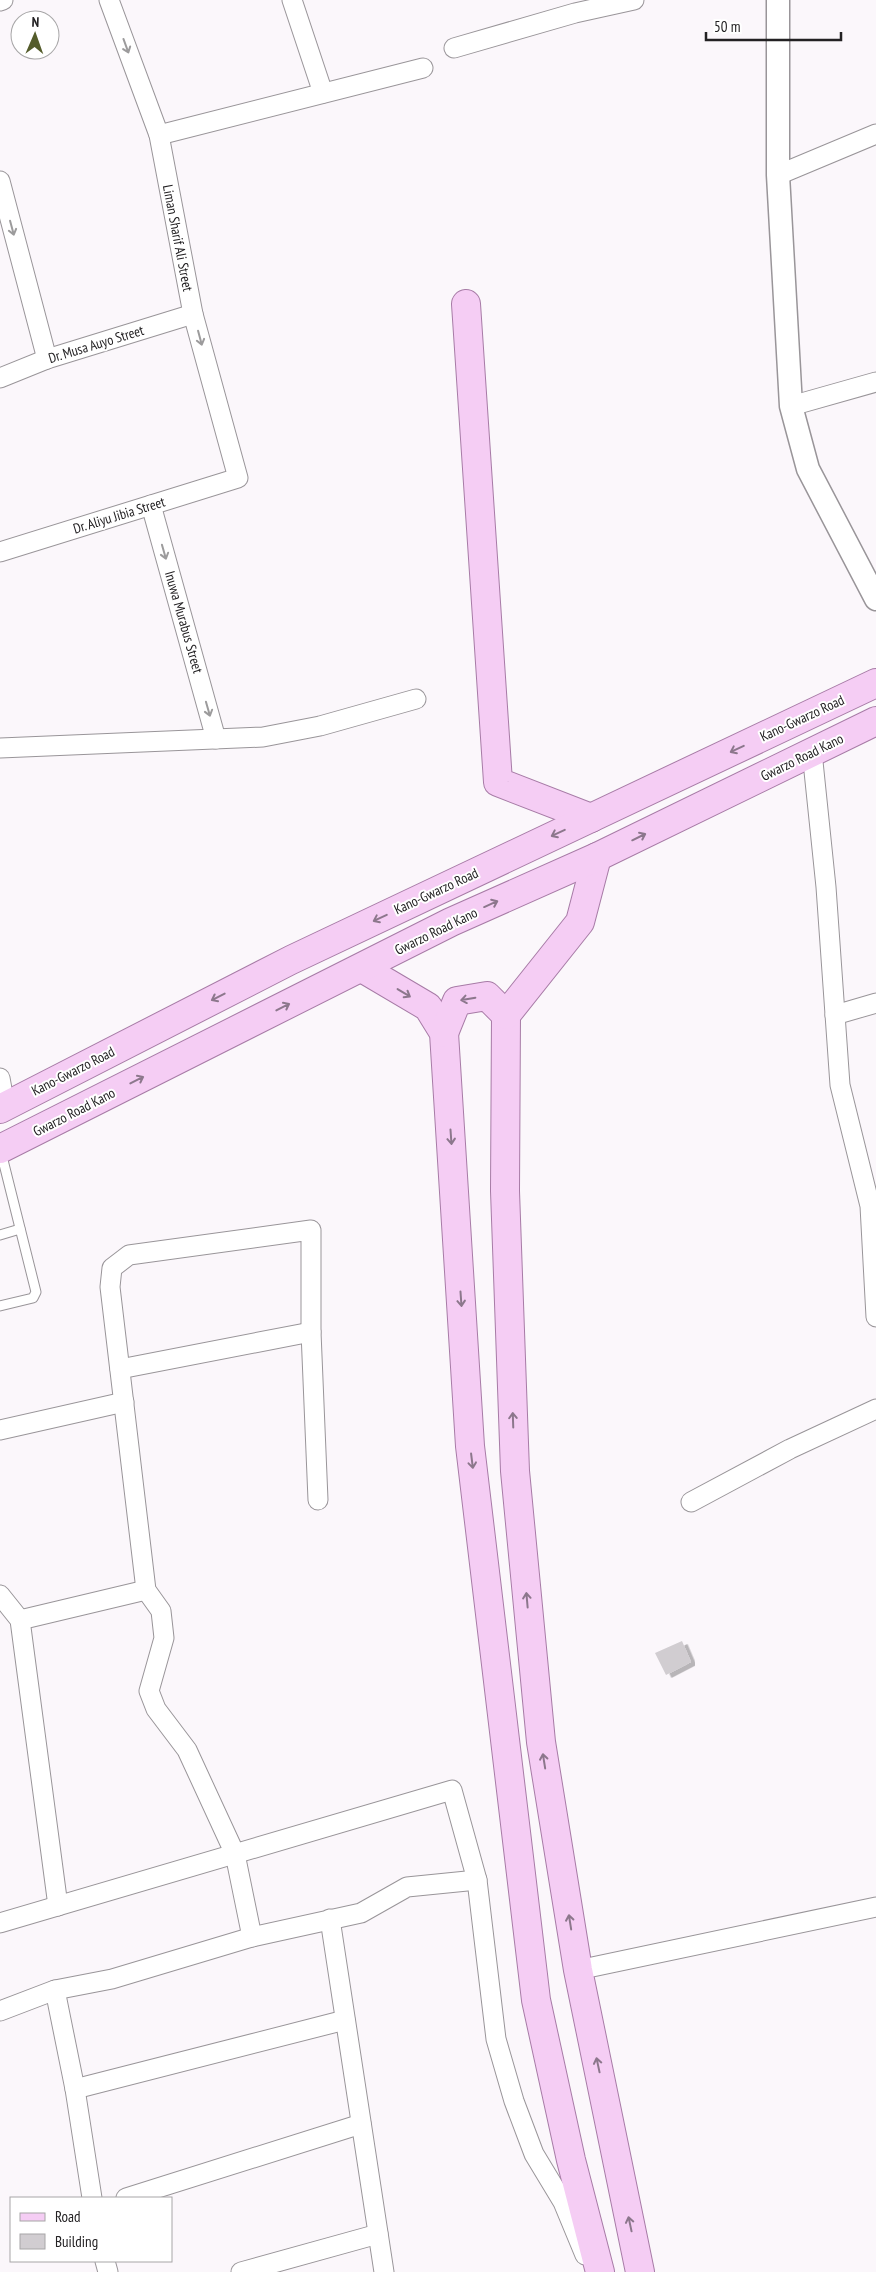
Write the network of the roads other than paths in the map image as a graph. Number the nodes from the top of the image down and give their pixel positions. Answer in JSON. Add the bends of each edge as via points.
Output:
{"nodes":[{"id":1,"x":109,"y":0,"type":"edge"},
{"id":2,"x":292,"y":0,"type":"edge"},
{"id":3,"x":634,"y":0,"type":"edge"},
{"id":4,"x":778,"y":0,"type":"edge"},
{"id":5,"x":454,"y":48,"type":"dead end"},
{"id":6,"x":423,"y":68,"type":"dead end"},
{"id":7,"x":323,"y":93,"type":"junction"},
{"id":8,"x":876,"y":134,"type":"edge"},
{"id":9,"x":158,"y":135,"type":"junction"},
{"id":10,"x":778,"y":175,"type":"junction"},
{"id":11,"x":0,"y":180,"type":"edge"},
{"id":12,"x":466,"y":304,"type":"dead end"},
{"id":13,"x":193,"y":314,"type":"junction"},
{"id":14,"x":47,"y":359,"type":"junction"},
{"id":15,"x":0,"y":378,"type":"edge"},
{"id":16,"x":876,"y":382,"type":"edge"},
{"id":17,"x":790,"y":406,"type":"junction"},
{"id":18,"x":238,"y":478,"type":"joint"},
{"id":19,"x":151,"y":505,"type":"junction"},
{"id":20,"x":0,"y":552,"type":"edge"},
{"id":21,"x":876,"y":599,"type":"edge"},
{"id":22,"x":876,"y":683,"type":"edge"},
{"id":23,"x":416,"y":699,"type":"dead end"},
{"id":24,"x":876,"y":721,"type":"edge"},
{"id":25,"x":216,"y":739,"type":"junction"},
{"id":26,"x":0,"y":748,"type":"edge"},
{"id":27,"x":812,"y":752,"type":"junction"},
{"id":28,"x":592,"y":818,"type":"junction"},
{"id":29,"x":597,"y":857,"type":"junction"},
{"id":30,"x":362,"y":968,"type":"junction"},
{"id":31,"x":876,"y":1003,"type":"edge"},
{"id":32,"x":506,"y":1015,"type":"junction"},
{"id":33,"x":835,"y":1015,"type":"junction"},
{"id":34,"x":444,"y":1033,"type":"junction"},
{"id":35,"x":0,"y":1078,"type":"edge"},
{"id":36,"x":2,"y":1108,"type":"edge"},
{"id":37,"x":0,"y":1149,"type":"edge"},
{"id":38,"x":870,"y":1180,"type":"edge"},
{"id":39,"x":20,"y":1229,"type":"junction"},
{"id":40,"x":0,"y":1235,"type":"edge"},
{"id":41,"x":0,"y":1306,"type":"edge"},
{"id":42,"x":876,"y":1317,"type":"edge"},
{"id":43,"x":311,"y":1332,"type":"junction"},
{"id":44,"x":120,"y":1369,"type":"junction"},
{"id":45,"x":124,"y":1402,"type":"junction"},
{"id":46,"x":876,"y":1409,"type":"edge"},
{"id":47,"x":0,"y":1430,"type":"edge"},
{"id":48,"x":318,"y":1500,"type":"dead end"},
{"id":49,"x":691,"y":1502,"type":"dead end"},
{"id":50,"x":146,"y":1590,"type":"junction"},
{"id":51,"x":1,"y":1599,"type":"edge"},
{"id":52,"x":20,"y":1620,"type":"junction"},
{"id":53,"x":235,"y":1854,"type":"junction"},
{"id":54,"x":477,"y":1880,"type":"junction"},
{"id":55,"x":58,"y":1906,"type":"junction"},
{"id":56,"x":876,"y":1907,"type":"edge"},
{"id":57,"x":330,"y":1919,"type":"junction"},
{"id":58,"x":0,"y":1923,"type":"edge"},
{"id":59,"x":252,"y":1937,"type":"junction"},
{"id":60,"x":578,"y":1970,"type":"junction"},
{"id":61,"x":55,"y":1990,"type":"junction"},
{"id":62,"x":0,"y":2011,"type":"edge"},
{"id":63,"x":345,"y":2020,"type":"junction"},
{"id":64,"x":75,"y":2089,"type":"junction"},
{"id":65,"x":361,"y":2124,"type":"junction"},
{"id":66,"x":92,"y":2197,"type":"edge"},
{"id":67,"x":129,"y":2197,"type":"edge"},
{"id":68,"x":378,"y":2234,"type":"junction"},
{"id":69,"x":241,"y":2272,"type":"edge"},
{"id":70,"x":384,"y":2272,"type":"edge"},
{"id":71,"x":591,"y":2272,"type":"edge"},
{"id":72,"x":600,"y":2272,"type":"edge"},
{"id":73,"x":640,"y":2272,"type":"edge"}],
"edges":[{"from":1,"to":9,"type":"street","name":"Liman Sharif Ali Street","one_way":true},
{"from":2,"to":7,"type":"street"},
{"from":3,"to":5,"type":"street","via":[[575,13]]},
{"from":4,"to":10,"type":"street"},
{"from":6,"to":7,"type":"street"},
{"from":7,"to":9,"type":"street"},
{"from":8,"to":10,"type":"street"},
{"from":9,"to":13,"type":"street","name":"Liman Sharif Ali Street"},
{"from":10,"to":17,"type":"street"},
{"from":11,"to":14,"type":"street","one_way":true},
{"from":12,"to":28,"type":"main road","via":[[498,782]]},
{"from":13,"to":14,"type":"street","name":"Dr. Musa Auyo Street"},
{"from":13,"to":18,"type":"street","name":"Liman Sharif Ali Street","one_way":true},
{"from":14,"to":15,"type":"street","name":"Dr. Musa Auyo Street"},
{"from":16,"to":17,"type":"street"},
{"from":17,"to":21,"type":"street","via":[[808,469]]},
{"from":18,"to":19,"type":"street","name":"Dr. Aliyu Jibia Street"},
{"from":19,"to":20,"type":"street","name":"Dr. Aliyu Jibia Street"},
{"from":19,"to":25,"type":"street","name":"Inuwa Murabus Street","one_way":true},
{"from":22,"to":28,"type":"main road","name":"Kano-Gwarzo Road","one_way":true},
{"from":23,"to":25,"type":"street","via":[[320,726],[263,737]]},
{"from":24,"to":27,"type":"main road","name":"Gwarzo Road Kano"},
{"from":25,"to":26,"type":"street"},
{"from":29,"to":27,"type":"main road","name":"Gwarzo Road Kano","one_way":true},
{"from":27,"to":33,"type":"street"},
{"from":28,"to":36,"type":"main road","name":"Kano-Gwarzo Road","one_way":true,"via":[[291,960]]},
{"from":30,"to":29,"type":"main road","name":"Gwarzo Road Kano","one_way":true,"via":[[451,922]]},
{"from":29,"to":32,"type":"main road","via":[[580,922]]},
{"from":30,"to":34,"type":"main road","one_way":true,"via":[[428,1007]]},
{"from":37,"to":30,"type":"main road","name":"Gwarzo Road Kano","one_way":true},
{"from":31,"to":33,"type":"street"},
{"from":32,"to":34,"type":"main road","one_way":true,"via":[[488,996],[457,1001]]},
{"from":60,"to":32,"type":"main road","one_way":true,"via":[[541,1742],[515,1471],[505,1191]]},
{"from":33,"to":38,"type":"street","via":[[840,1085]]},
{"from":34,"to":72,"type":"main road","one_way":true,"via":[[470,1446],[536,2000],[571,2160]]},
{"from":35,"to":36,"type":"street"},
{"from":37,"to":39,"type":"lane"},
{"from":38,"to":42,"type":"street"},
{"from":39,"to":40,"type":"lane"},
{"from":39,"to":41,"type":"lane","via":[[36,1295]]},
{"from":43,"to":44,"type":"street"},
{"from":43,"to":44,"type":"street","via":[[311,1230],[129,1255],[112,1268],[110,1287]]},
{"from":43,"to":48,"type":"street"},
{"from":44,"to":45,"type":"street"},
{"from":45,"to":47,"type":"street"},
{"from":45,"to":50,"type":"street"},
{"from":46,"to":49,"type":"street","via":[[790,1449]]},
{"from":50,"to":52,"type":"street"},
{"from":50,"to":53,"type":"street","via":[[161,1611],[164,1638],[149,1691],[156,1709],[187,1750]]},
{"from":51,"to":52,"type":"street"},
{"from":52,"to":55,"type":"street"},
{"from":53,"to":54,"type":"street","via":[[452,1790]]},
{"from":53,"to":55,"type":"street"},
{"from":53,"to":59,"type":"street"},
{"from":54,"to":57,"type":"street","via":[[407,1887],[361,1913]]},
{"from":54,"to":71,"type":"street","via":[[496,2039],[511,2092],[534,2154],[563,2202]]},
{"from":55,"to":58,"type":"street"},
{"from":56,"to":60,"type":"street"},
{"from":57,"to":59,"type":"street"},
{"from":57,"to":63,"type":"street"},
{"from":59,"to":61,"type":"street","via":[[112,1979]]},
{"from":73,"to":60,"type":"main road","one_way":true},
{"from":61,"to":62,"type":"street"},
{"from":61,"to":64,"type":"street"},
{"from":63,"to":64,"type":"street"},
{"from":63,"to":65,"type":"street"},
{"from":64,"to":66,"type":"street"},
{"from":65,"to":67,"type":"street"},
{"from":65,"to":68,"type":"street"},
{"from":68,"to":69,"type":"street"},
{"from":68,"to":70,"type":"street"}]}
